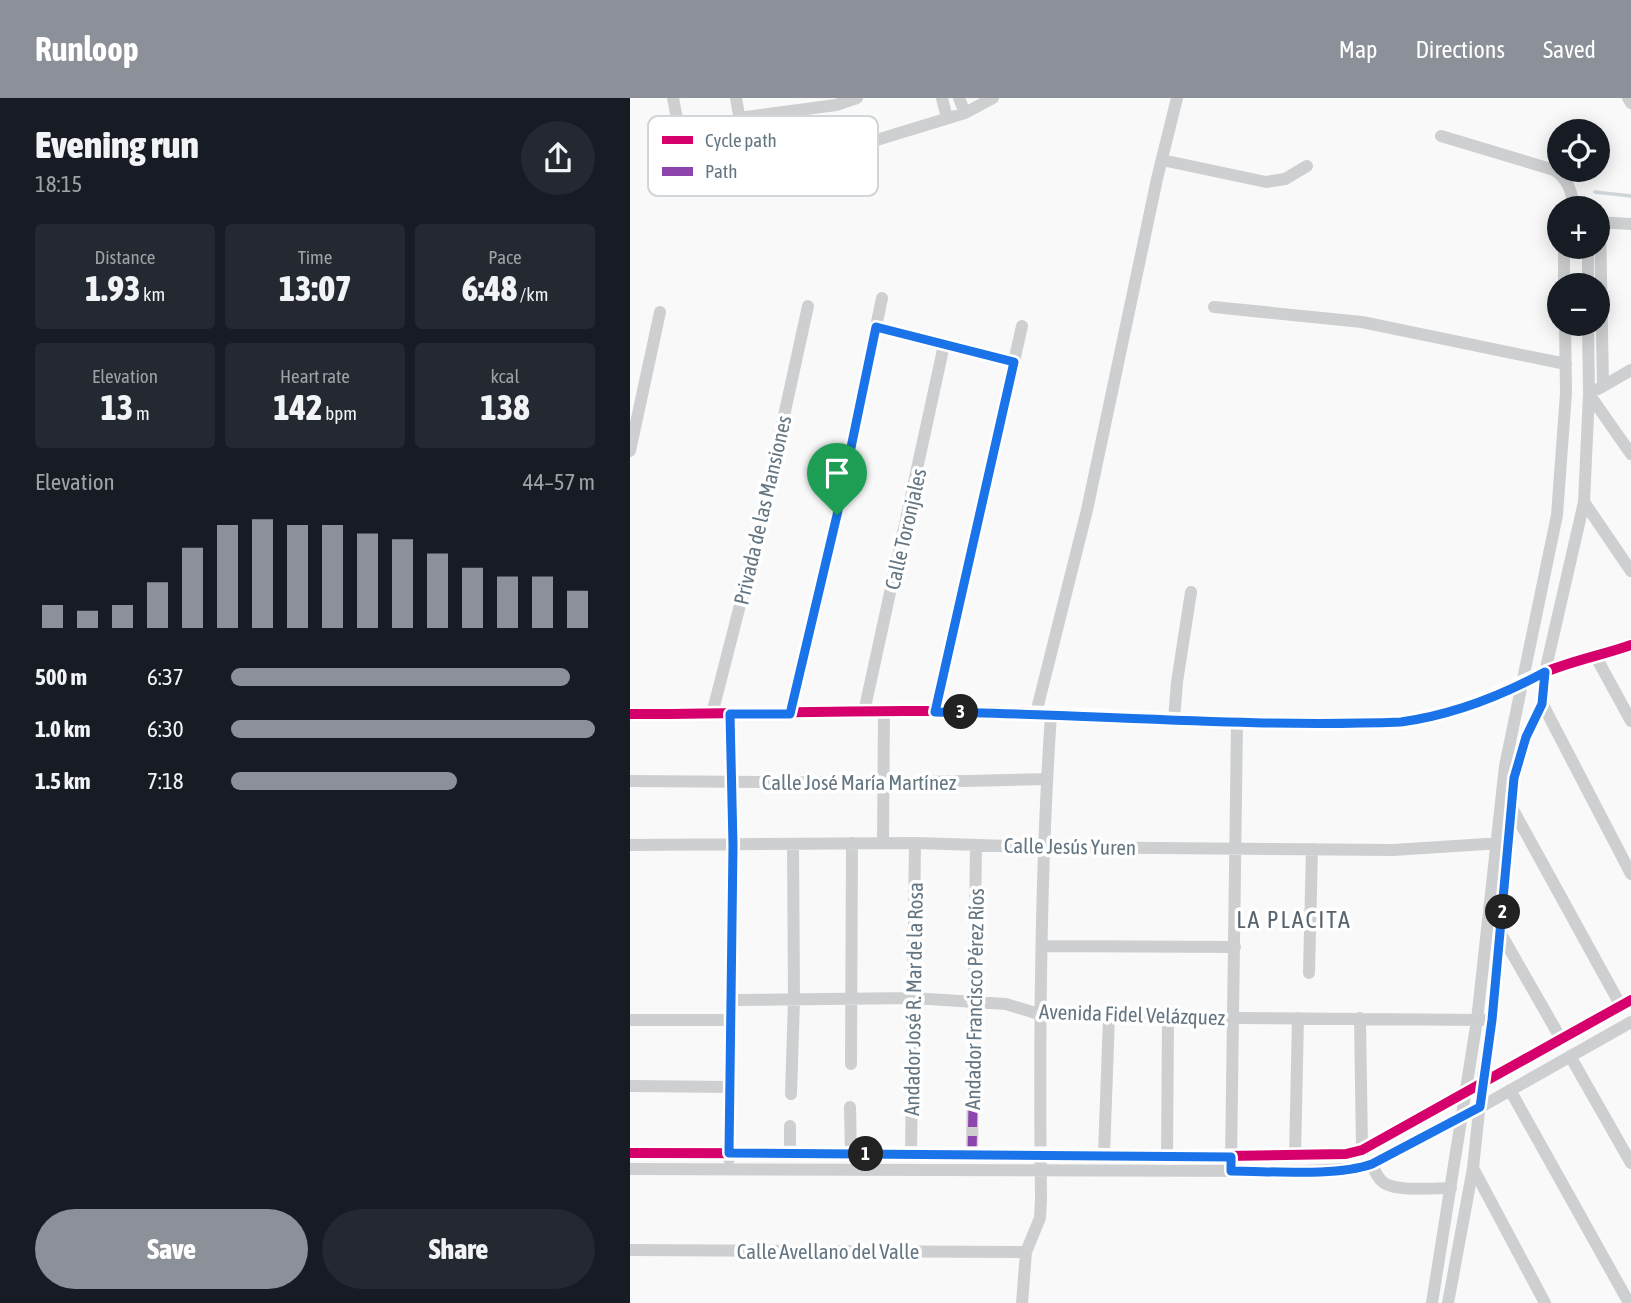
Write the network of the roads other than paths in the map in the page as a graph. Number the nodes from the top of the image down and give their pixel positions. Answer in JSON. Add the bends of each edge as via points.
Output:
{"nodes":[{"id":1,"x":673,"y":98,"type":"edge"},
{"id":2,"x":736,"y":98,"type":"edge"},
{"id":3,"x":857,"y":98,"type":"edge"},
{"id":4,"x":942,"y":98,"type":"edge"},
{"id":5,"x":959,"y":98,"type":"edge"},
{"id":6,"x":993,"y":98,"type":"edge"},
{"id":7,"x":1177,"y":98,"type":"edge"},
{"id":8,"x":1628,"y":98,"type":"edge"},
{"id":9,"x":1631,"y":103,"type":"edge"},
{"id":10,"x":965,"y":113,"type":"junction"},
{"id":11,"x":678,"y":116,"type":"edge"},
{"id":12,"x":740,"y":116,"type":"edge"},
{"id":13,"x":755,"y":116,"type":"edge"},
{"id":14,"x":947,"y":118,"type":"junction"},
{"id":15,"x":1441,"y":136,"type":"dead end"},
{"id":16,"x":878,"y":140,"type":"edge"},
{"id":17,"x":1162,"y":160,"type":"junction"},
{"id":18,"x":1307,"y":166,"type":"dead end"},
{"id":19,"x":1572,"y":196,"type":"edge"},
{"id":20,"x":1610,"y":223,"type":"edge"},
{"id":21,"x":1628,"y":224,"type":"edge"},
{"id":22,"x":1631,"y":237,"type":"edge"},
{"id":23,"x":1600,"y":259,"type":"edge"},
{"id":24,"x":882,"y":299,"type":"dead end"},
{"id":25,"x":808,"y":306,"type":"dead end"},
{"id":26,"x":1214,"y":307,"type":"dead end"},
{"id":27,"x":660,"y":312,"type":"dead end"},
{"id":28,"x":1022,"y":326,"type":"dead end"},
{"id":29,"x":876,"y":327,"type":"junction"},
{"id":30,"x":1565,"y":336,"type":"edge"},
{"id":31,"x":1588,"y":336,"type":"edge"},
{"id":32,"x":944,"y":345,"type":"junction"},
{"id":33,"x":1014,"y":362,"type":"junction"},
{"id":34,"x":1566,"y":364,"type":"junction"},
{"id":35,"x":1631,"y":370,"type":"edge"},
{"id":36,"x":1603,"y":386,"type":"junction"},
{"id":37,"x":1566,"y":393,"type":"junction"},
{"id":38,"x":1589,"y":394,"type":"junction"},
{"id":39,"x":630,"y":451,"type":"edge"},
{"id":40,"x":1631,"y":454,"type":"edge"},
{"id":41,"x":1584,"y":502,"type":"junction"},
{"id":42,"x":1631,"y":571,"type":"edge"},
{"id":43,"x":1191,"y":592,"type":"dead end"},
{"id":44,"x":1631,"y":645,"type":"edge"},
{"id":45,"x":1596,"y":657,"type":"junction"},
{"id":46,"x":1545,"y":672,"type":"junction"},
{"id":47,"x":1520,"y":685,"type":"junction"},
{"id":48,"x":1542,"y":704,"type":"junction"},
{"id":49,"x":864,"y":712,"type":"junction"},
{"id":50,"x":884,"y":712,"type":"junction"},
{"id":51,"x":935,"y":712,"type":"junction"},
{"id":52,"x":630,"y":713,"type":"edge"},
{"id":53,"x":1036,"y":713,"type":"junction"},
{"id":54,"x":712,"y":714,"type":"junction"},
{"id":55,"x":730,"y":714,"type":"junction"},
{"id":56,"x":790,"y":714,"type":"junction"},
{"id":57,"x":1051,"y":715,"type":"junction"},
{"id":58,"x":1174,"y":720,"type":"junction"},
{"id":59,"x":1631,"y":721,"type":"edge"},
{"id":60,"x":1237,"y":722,"type":"junction"},
{"id":61,"x":1046,"y":779,"type":"junction"},
{"id":62,"x":630,"y":781,"type":"edge"},
{"id":63,"x":732,"y":782,"type":"junction"},
{"id":64,"x":883,"y":783,"type":"junction"},
{"id":65,"x":1512,"y":808,"type":"junction"},
{"id":66,"x":883,"y":843,"type":"junction"},
{"id":67,"x":915,"y":843,"type":"junction"},
{"id":68,"x":1509,"y":843,"type":"junction"},
{"id":69,"x":793,"y":844,"type":"junction"},
{"id":70,"x":852,"y":844,"type":"junction"},
{"id":71,"x":1495,"y":844,"type":"junction"},
{"id":72,"x":630,"y":845,"type":"edge"},
{"id":73,"x":733,"y":845,"type":"junction"},
{"id":74,"x":976,"y":845,"type":"junction"},
{"id":75,"x":1044,"y":847,"type":"junction"},
{"id":76,"x":1237,"y":849,"type":"junction"},
{"id":77,"x":1312,"y":849,"type":"junction"},
{"id":78,"x":1631,"y":874,"type":"edge"},
{"id":79,"x":1500,"y":934,"type":"junction"},
{"id":80,"x":1042,"y":946,"type":"junction"},
{"id":81,"x":1235,"y":947,"type":"junction"},
{"id":82,"x":1309,"y":973,"type":"dead end"},
{"id":83,"x":851,"y":998,"type":"junction"},
{"id":84,"x":913,"y":998,"type":"junction"},
{"id":85,"x":732,"y":1000,"type":"junction"},
{"id":86,"x":794,"y":1000,"type":"junction"},
{"id":87,"x":973,"y":1003,"type":"junction"},
{"id":88,"x":1626,"y":1003,"type":"edge"},
{"id":89,"x":1042,"y":1014,"type":"junction"},
{"id":90,"x":1109,"y":1017,"type":"junction"},
{"id":91,"x":1168,"y":1018,"type":"junction"},
{"id":92,"x":1234,"y":1018,"type":"junction"},
{"id":93,"x":1298,"y":1018,"type":"junction"},
{"id":94,"x":1360,"y":1018,"type":"junction"},
{"id":95,"x":630,"y":1020,"type":"edge"},
{"id":96,"x":732,"y":1020,"type":"junction"},
{"id":97,"x":1477,"y":1020,"type":"junction"},
{"id":98,"x":1492,"y":1020,"type":"junction"},
{"id":99,"x":1631,"y":1023,"type":"edge"},
{"id":100,"x":1561,"y":1039,"type":"junction"},
{"id":101,"x":1570,"y":1056,"type":"junction"},
{"id":102,"x":851,"y":1064,"type":"dead end"},
{"id":103,"x":1482,"y":1083,"type":"junction"},
{"id":104,"x":630,"y":1086,"type":"edge"},
{"id":105,"x":730,"y":1087,"type":"junction"},
{"id":106,"x":1510,"y":1090,"type":"junction"},
{"id":107,"x":791,"y":1094,"type":"dead end"},
{"id":108,"x":1464,"y":1094,"type":"junction"},
{"id":109,"x":850,"y":1107,"type":"dead end"},
{"id":110,"x":1480,"y":1107,"type":"junction"},
{"id":111,"x":1463,"y":1117,"type":"junction"},
{"id":112,"x":790,"y":1126,"type":"dead end"},
{"id":113,"x":1362,"y":1150,"type":"junction"},
{"id":114,"x":630,"y":1153,"type":"edge"},
{"id":115,"x":729,"y":1153,"type":"junction"},
{"id":116,"x":790,"y":1153,"type":"junction"},
{"id":117,"x":851,"y":1154,"type":"junction"},
{"id":118,"x":890,"y":1154,"type":"junction"},
{"id":119,"x":911,"y":1154,"type":"junction"},
{"id":120,"x":972,"y":1154,"type":"junction"},
{"id":121,"x":1041,"y":1154,"type":"junction"},
{"id":122,"x":1104,"y":1155,"type":"junction"},
{"id":123,"x":1295,"y":1156,"type":"junction"},
{"id":124,"x":1167,"y":1157,"type":"junction"},
{"id":125,"x":1231,"y":1157,"type":"junction"},
{"id":126,"x":1631,"y":1163,"type":"edge"},
{"id":127,"x":1372,"y":1164,"type":"junction"},
{"id":128,"x":1473,"y":1168,"type":"junction"},
{"id":129,"x":630,"y":1169,"type":"edge"},
{"id":130,"x":729,"y":1170,"type":"junction"},
{"id":131,"x":889,"y":1170,"type":"junction"},
{"id":132,"x":1041,"y":1171,"type":"junction"},
{"id":133,"x":1231,"y":1171,"type":"junction"},
{"id":134,"x":1451,"y":1188,"type":"junction"},
{"id":135,"x":630,"y":1250,"type":"edge"},
{"id":136,"x":1026,"y":1252,"type":"junction"},
{"id":137,"x":1450,"y":1286,"type":"junction"},
{"id":138,"x":1022,"y":1303,"type":"edge"},
{"id":139,"x":1432,"y":1303,"type":"edge"},
{"id":140,"x":1448,"y":1303,"type":"edge"},
{"id":141,"x":1461,"y":1303,"type":"edge"},
{"id":142,"x":1545,"y":1303,"type":"edge"},
{"id":143,"x":1629,"y":1303,"type":"edge"}],
"edges":[{"from":1,"to":11,"type":"street"},
{"from":2,"to":12,"type":"street"},
{"from":3,"to":13,"type":"street"},
{"from":4,"to":14,"type":"street"},
{"from":5,"to":10,"type":"street"},
{"from":6,"to":10,"type":"street"},
{"from":7,"to":17,"type":"street"},
{"from":8,"to":9,"type":"street"},
{"from":10,"to":14,"type":"street"},
{"from":14,"to":16,"type":"street"},
{"from":15,"to":19,"type":"street","via":[[1554,170]]},
{"from":17,"to":18,"type":"street","via":[[1266,182],[1285,179]]},
{"from":17,"to":53,"type":"street","via":[[1087,510]]},
{"from":20,"to":21,"type":"street"},
{"from":21,"to":22,"type":"street"},
{"from":23,"to":36,"type":"street"},
{"from":24,"to":29,"type":"street"},
{"from":25,"to":54,"type":"street","name":"Privada de las Mansiones","via":[[758,535]]},
{"from":26,"to":34,"type":"street","via":[[1362,322]]},
{"from":27,"to":39,"type":"street"},
{"from":28,"to":33,"type":"street"},
{"from":29,"to":32,"type":"street"},
{"from":29,"to":56,"type":"street"},
{"from":30,"to":34,"type":"street"},
{"from":31,"to":38,"type":"street"},
{"from":32,"to":33,"type":"street"},
{"from":32,"to":49,"type":"street","name":"Calle Toronjales"},
{"from":33,"to":51,"type":"street"},
{"from":34,"to":37,"type":"street"},
{"from":35,"to":36,"type":"street"},
{"from":36,"to":38,"type":"street"},
{"from":37,"to":38,"type":"street"},
{"from":37,"to":47,"type":"street","via":[[1557,515]]},
{"from":38,"to":40,"type":"street"},
{"from":38,"to":41,"type":"street"},
{"from":41,"to":42,"type":"street"},
{"from":41,"to":46,"type":"street"},
{"from":43,"to":58,"type":"street"},
{"from":44,"to":45,"type":"street"},
{"from":45,"to":46,"type":"street"},
{"from":45,"to":59,"type":"street"},
{"from":46,"to":47,"type":"street"},
{"from":46,"to":48,"type":"street"},
{"from":47,"to":60,"type":"street","via":[[1443,713],[1401,722]]},
{"from":47,"to":71,"type":"street"},
{"from":48,"to":65,"type":"street","via":[[1519,756]]},
{"from":48,"to":78,"type":"street"},
{"from":49,"to":50,"type":"street"},
{"from":49,"to":56,"type":"street"},
{"from":50,"to":51,"type":"street"},
{"from":50,"to":64,"type":"street"},
{"from":51,"to":53,"type":"street"},
{"from":52,"to":54,"type":"street"},
{"from":53,"to":57,"type":"street"},
{"from":54,"to":55,"type":"street"},
{"from":55,"to":56,"type":"street"},
{"from":55,"to":63,"type":"street"},
{"from":57,"to":58,"type":"street"},
{"from":57,"to":61,"type":"street"},
{"from":58,"to":60,"type":"street"},
{"from":60,"to":76,"type":"street"},
{"from":61,"to":64,"type":"street","name":"Calle José María Martínez"},
{"from":61,"to":75,"type":"street"},
{"from":62,"to":63,"type":"street","name":"Calle José María Martínez"},
{"from":63,"to":64,"type":"street","name":"Calle José María Martínez"},
{"from":63,"to":73,"type":"street"},
{"from":64,"to":66,"type":"street"},
{"from":65,"to":68,"type":"street"},
{"from":65,"to":88,"type":"street"},
{"from":66,"to":67,"type":"street","name":"Calle Jesús Yuren"},
{"from":66,"to":70,"type":"street","name":"Calle Jesús Yuren"},
{"from":67,"to":74,"type":"street","name":"Calle Jesús Yuren"},
{"from":67,"to":84,"type":"street","name":"Andador José R. Mar de la Rosa"},
{"from":68,"to":71,"type":"street","name":"Calle Jesús Yuren"},
{"from":68,"to":79,"type":"street"},
{"from":69,"to":70,"type":"street","name":"Calle Jesús Yuren"},
{"from":69,"to":73,"type":"street","name":"Calle Jesús Yuren"},
{"from":69,"to":86,"type":"street"},
{"from":70,"to":83,"type":"street"},
{"from":71,"to":77,"type":"street","name":"Calle Jesús Yuren"},
{"from":71,"to":97,"type":"street"},
{"from":72,"to":73,"type":"street","name":"Calle Jesús Yuren"},
{"from":73,"to":85,"type":"street"},
{"from":74,"to":75,"type":"street","name":"Calle Jesús Yuren"},
{"from":74,"to":87,"type":"street","name":"Andador Francisco Pérez Ríos"},
{"from":75,"to":76,"type":"street","name":"Calle Jesús Yuren"},
{"from":75,"to":80,"type":"street"},
{"from":76,"to":77,"type":"street","name":"Calle Jesús Yuren"},
{"from":76,"to":81,"type":"street"},
{"from":77,"to":82,"type":"street"},
{"from":79,"to":98,"type":"street"},
{"from":79,"to":100,"type":"street"},
{"from":80,"to":81,"type":"street"},
{"from":80,"to":89,"type":"street"},
{"from":81,"to":92,"type":"street"},
{"from":83,"to":84,"type":"street","name":"Avenida Fidel Velázquez"},
{"from":83,"to":86,"type":"street","name":"Avenida Fidel Velázquez"},
{"from":83,"to":102,"type":"street"},
{"from":84,"to":87,"type":"street","name":"Avenida Fidel Velázquez"},
{"from":84,"to":119,"type":"street","name":"Andador José R. Mar de la Rosa"},
{"from":85,"to":86,"type":"street","name":"Avenida Fidel Velázquez"},
{"from":85,"to":96,"type":"street"},
{"from":86,"to":107,"type":"street"},
{"from":87,"to":89,"type":"street","name":"Avenida Fidel Velázquez","via":[[1006,1004]]},
{"from":87,"to":120,"type":"street","name":"Andador Francisco Pérez Ríos"},
{"from":88,"to":100,"type":"street"},
{"from":89,"to":90,"type":"street","name":"Avenida Fidel Velázquez"},
{"from":89,"to":121,"type":"street"},
{"from":90,"to":91,"type":"street","name":"Avenida Fidel Velázquez"},
{"from":90,"to":122,"type":"street"},
{"from":91,"to":92,"type":"street","name":"Avenida Fidel Velázquez"},
{"from":91,"to":124,"type":"street"},
{"from":92,"to":93,"type":"street","name":"Avenida Fidel Velázquez"},
{"from":92,"to":125,"type":"street"},
{"from":93,"to":94,"type":"street","name":"Avenida Fidel Velázquez"},
{"from":93,"to":123,"type":"street"},
{"from":94,"to":97,"type":"street","name":"Avenida Fidel Velázquez"},
{"from":94,"to":113,"type":"street"},
{"from":95,"to":96,"type":"street"},
{"from":96,"to":105,"type":"street"},
{"from":97,"to":98,"type":"street","name":"Avenida Fidel Velázquez"},
{"from":97,"to":108,"type":"street"},
{"from":98,"to":103,"type":"street"},
{"from":99,"to":101,"type":"street"},
{"from":100,"to":103,"type":"street"},
{"from":101,"to":106,"type":"street"},
{"from":101,"to":126,"type":"street"},
{"from":103,"to":108,"type":"street"},
{"from":103,"to":110,"type":"street"},
{"from":104,"to":105,"type":"street"},
{"from":105,"to":115,"type":"street"},
{"from":106,"to":110,"type":"street"},
{"from":106,"to":143,"type":"street"},
{"from":108,"to":111,"type":"street"},
{"from":108,"to":113,"type":"street"},
{"from":109,"to":117,"type":"street"},
{"from":110,"to":111,"type":"street"},
{"from":110,"to":128,"type":"street"},
{"from":111,"to":127,"type":"street"},
{"from":111,"to":134,"type":"street"},
{"from":112,"to":116,"type":"street"},
{"from":113,"to":123,"type":"street"},
{"from":114,"to":115,"type":"street"},
{"from":115,"to":116,"type":"street"},
{"from":115,"to":130,"type":"street"},
{"from":116,"to":117,"type":"street"},
{"from":117,"to":118,"type":"street"},
{"from":118,"to":119,"type":"street"},
{"from":118,"to":131,"type":"street"},
{"from":119,"to":120,"type":"street"},
{"from":120,"to":121,"type":"street"},
{"from":121,"to":122,"type":"street"},
{"from":121,"to":132,"type":"street"},
{"from":122,"to":124,"type":"street"},
{"from":123,"to":125,"type":"street"},
{"from":124,"to":125,"type":"street"},
{"from":125,"to":133,"type":"street"},
{"from":127,"to":133,"type":"street","via":[[1332,1170]]},
{"from":127,"to":134,"type":"street","via":[[1386,1184]]},
{"from":128,"to":137,"type":"street"},
{"from":128,"to":142,"type":"street"},
{"from":129,"to":130,"type":"street"},
{"from":130,"to":131,"type":"street"},
{"from":131,"to":132,"type":"street"},
{"from":132,"to":133,"type":"street"},
{"from":132,"to":136,"type":"street","via":[[1040,1218]]},
{"from":134,"to":139,"type":"street"},
{"from":135,"to":136,"type":"street","name":"Calle Avellano del Valle"},
{"from":136,"to":138,"type":"street"},
{"from":137,"to":140,"type":"street"},
{"from":137,"to":141,"type":"street"}]}
